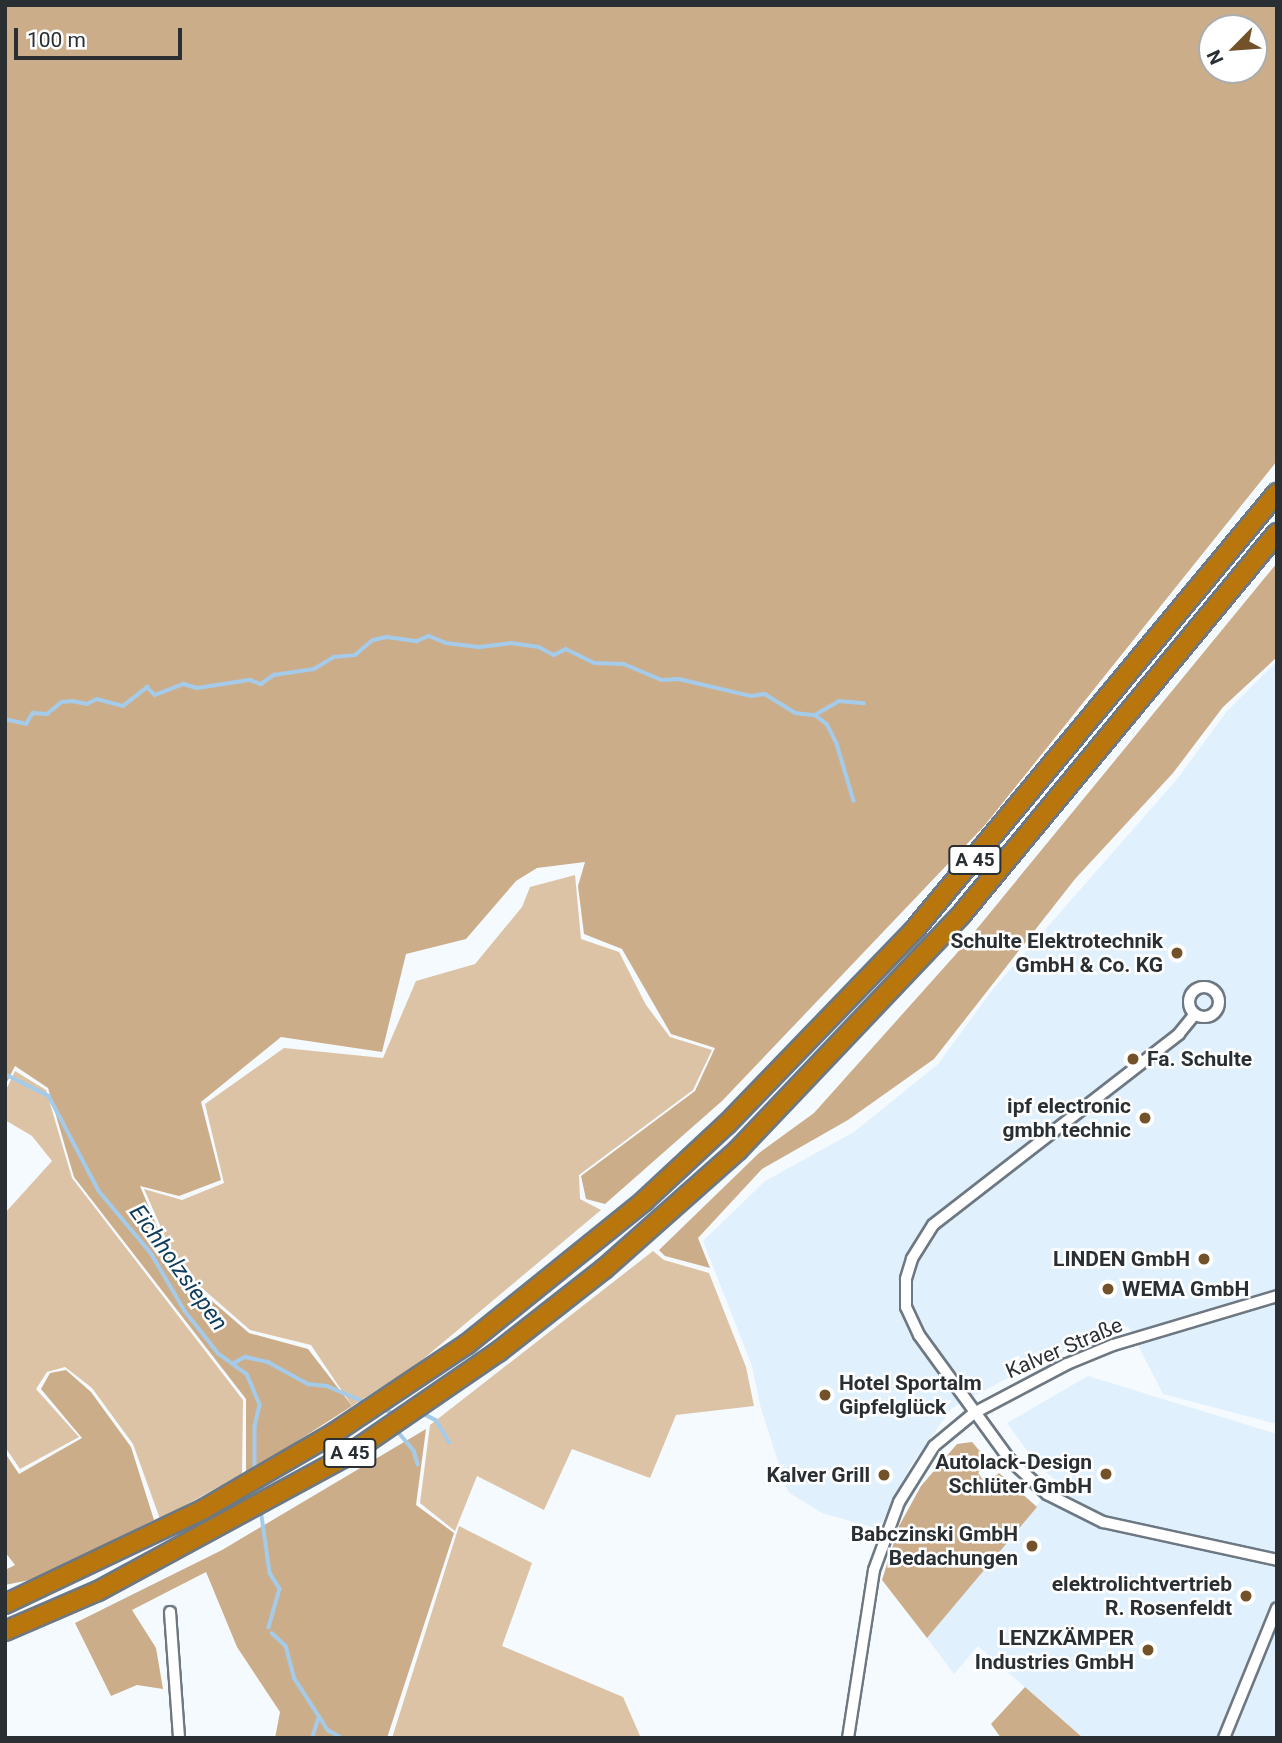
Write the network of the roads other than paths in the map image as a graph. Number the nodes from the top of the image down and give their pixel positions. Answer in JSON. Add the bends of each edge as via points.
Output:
{"nodes":[{"id":1,"x":1277,"y":493,"type":"edge"},
{"id":2,"x":1277,"y":533,"type":"edge"},
{"id":3,"x":1195,"y":1014,"type":"dead end"},
{"id":4,"x":1277,"y":1296,"type":"edge"},
{"id":5,"x":974,"y":1413,"type":"junction"},
{"id":6,"x":1277,"y":1560,"type":"edge"},
{"id":7,"x":5,"y":1604,"type":"edge"},
{"id":8,"x":1277,"y":1608,"type":"edge"},
{"id":9,"x":170,"y":1612,"type":"dead end"},
{"id":10,"x":5,"y":1631,"type":"edge"},
{"id":11,"x":179,"y":1738,"type":"edge"},
{"id":12,"x":849,"y":1738,"type":"edge"},
{"id":13,"x":1224,"y":1738,"type":"edge"}],
"edges":[{"from":1,"to":7,"type":"highway","number":"A 45","via":[[915,929],[776,1076],[644,1201],[467,1344],[334,1433],[204,1509]]},
{"from":2,"to":10,"type":"highway","number":"A 45","via":[[961,915],[848,1038],[660,1220],[498,1352],[345,1457],[120,1579]]},
{"from":3,"to":5,"type":"street","via":[[1179,1034],[933,1225],[917,1247],[906,1279],[906,1307],[919,1335]]},
{"from":4,"to":5,"type":"street","name":"Kalver Straße","via":[[1092,1353],[1025,1383]]},
{"from":5,"to":6,"type":"street","via":[[1029,1479],[1056,1500],[1141,1531]]},
{"from":5,"to":12,"type":"street","name":"Kalver Straße","via":[[922,1461],[890,1522],[874,1570]]},
{"from":8,"to":13,"type":"street"},
{"from":9,"to":11,"type":"street"}]}
